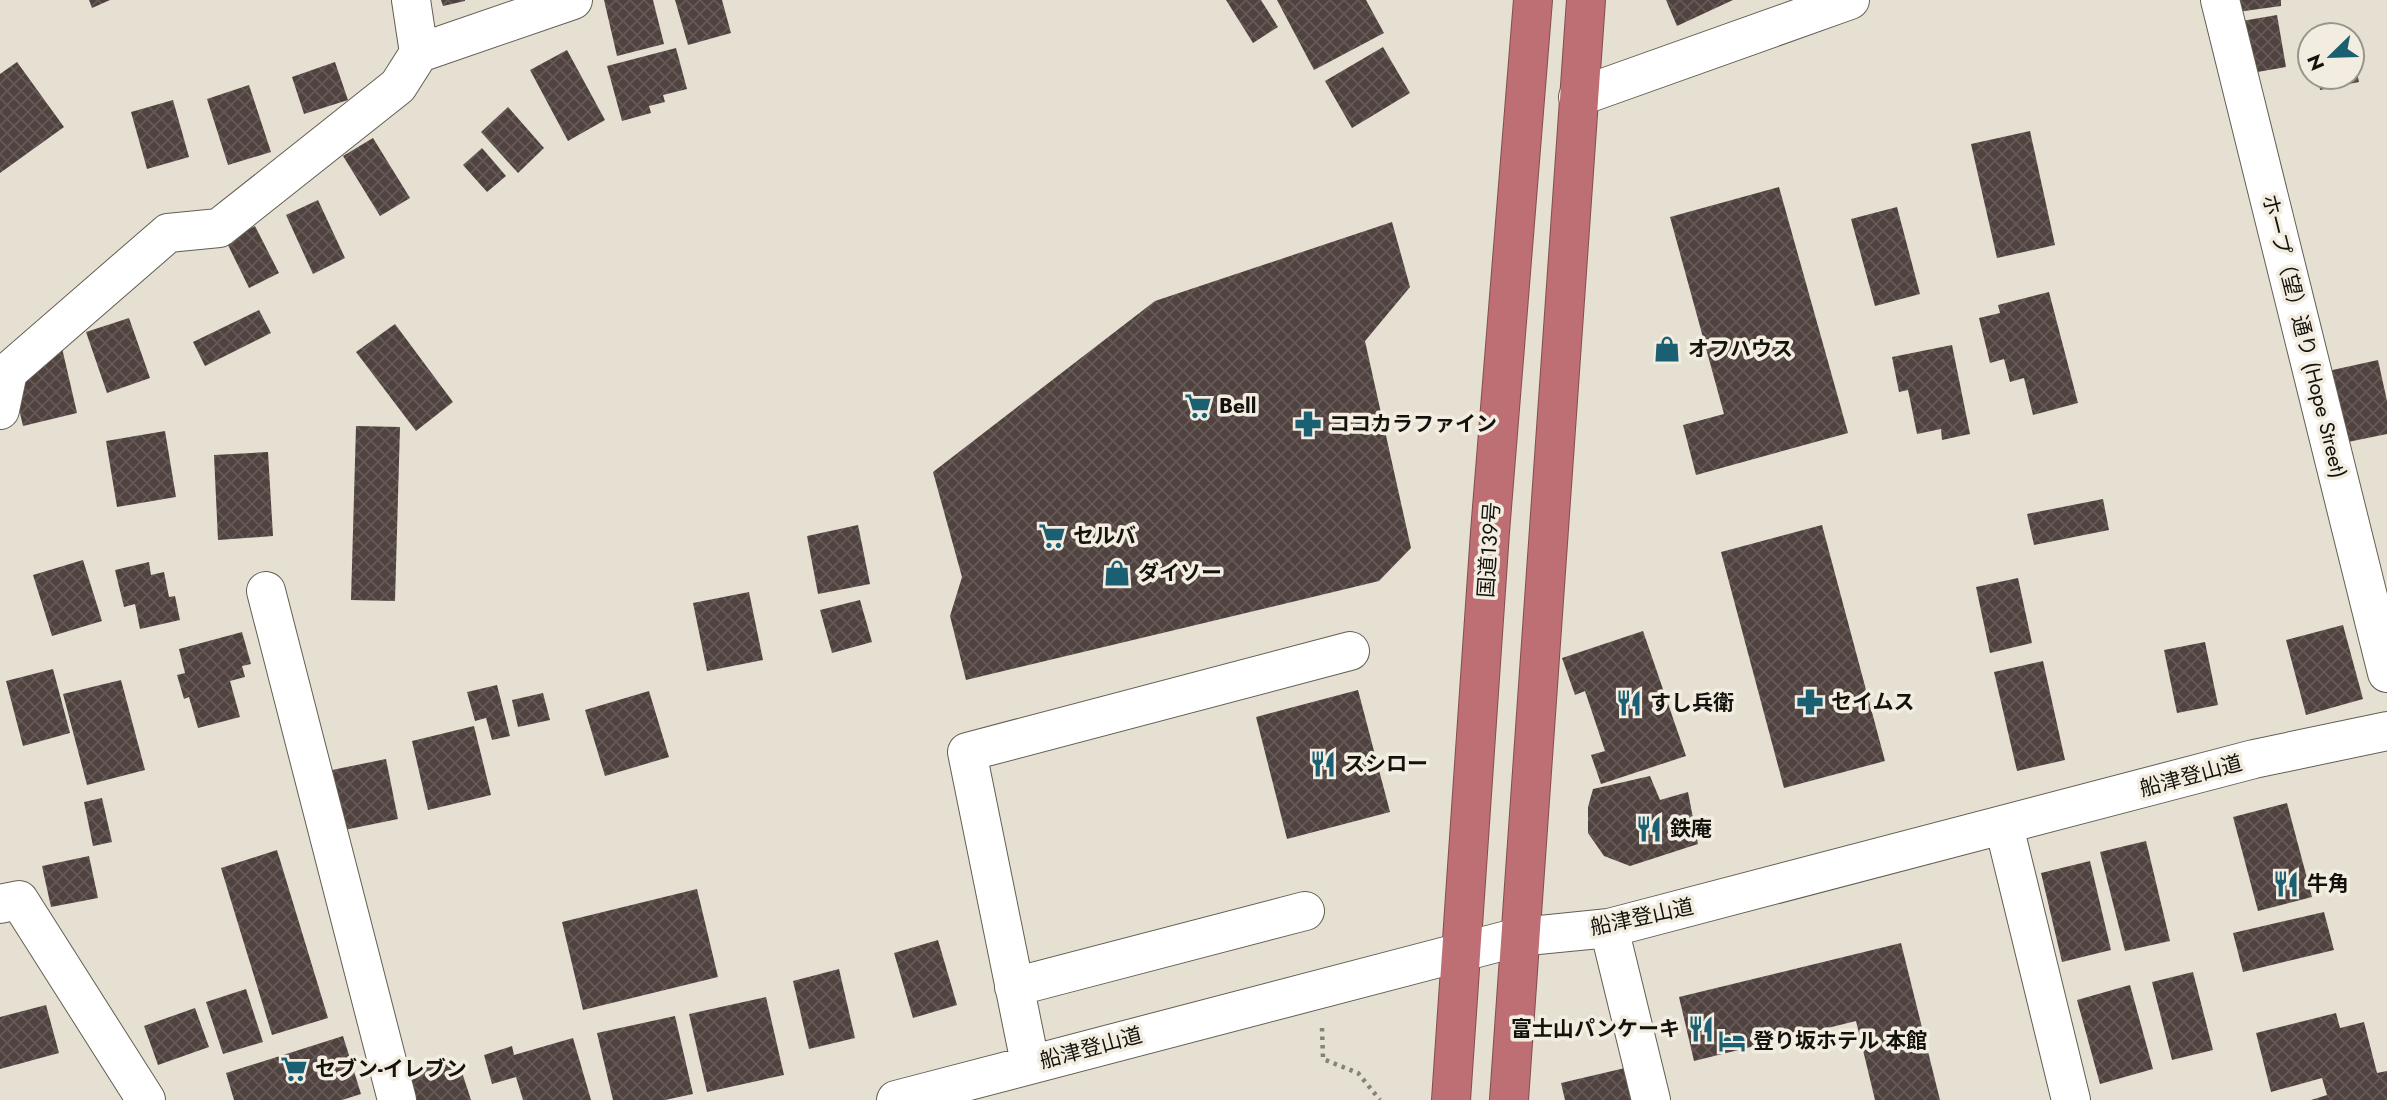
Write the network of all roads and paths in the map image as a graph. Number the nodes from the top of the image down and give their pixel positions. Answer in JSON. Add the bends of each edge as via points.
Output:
{"nodes":[{"id":1,"x":411,"y":0,"type":"edge"},
{"id":2,"x":573,"y":0,"type":"edge"},
{"id":3,"x":1532,"y":0,"type":"edge"},
{"id":4,"x":1586,"y":0,"type":"edge"},
{"id":5,"x":1850,"y":0,"type":"edge"},
{"id":6,"x":2220,"y":0,"type":"edge"},
{"id":7,"x":419,"y":53,"type":"junction"},
{"id":8,"x":1578,"y":97,"type":"junction"},
{"id":9,"x":0,"y":410,"type":"edge"},
{"id":10,"x":265,"y":591,"type":"dead end"},
{"id":11,"x":1350,"y":651,"type":"dead end"},
{"id":12,"x":2387,"y":673,"type":"edge"},
{"id":13,"x":2387,"y":731,"type":"edge"},
{"id":14,"x":2004,"y":826,"type":"junction"},
{"id":15,"x":0,"y":904,"type":"edge"},
{"id":16,"x":1305,"y":911,"type":"dead end"},
{"id":17,"x":1609,"y":928,"type":"junction"},
{"id":18,"x":1519,"y":937,"type":"junction"},
{"id":19,"x":1462,"y":951,"type":"junction"},
{"id":20,"x":1014,"y":987,"type":"junction"},
{"id":21,"x":1323,"y":1059,"type":"dead end"},
{"id":22,"x":1030,"y":1063,"type":"junction"},
{"id":23,"x":146,"y":1100,"type":"edge"},
{"id":24,"x":397,"y":1100,"type":"edge"},
{"id":25,"x":896,"y":1100,"type":"edge"},
{"id":26,"x":1380,"y":1100,"type":"edge"},
{"id":27,"x":1451,"y":1100,"type":"edge"},
{"id":28,"x":1509,"y":1100,"type":"edge"},
{"id":29,"x":1651,"y":1100,"type":"edge"},
{"id":30,"x":2071,"y":1100,"type":"edge"}],
"edges":[{"from":1,"to":7,"type":"street"},
{"from":2,"to":7,"type":"street"},
{"from":3,"to":19,"type":"highway","name":"国道139号"},
{"from":4,"to":8,"type":"highway"},
{"from":5,"to":8,"type":"street"},
{"from":6,"to":12,"type":"street","name":"ホープ（望）通り (Hope Street)"},
{"from":7,"to":9,"type":"street","via":[[398,86],[219,228],[168,233],[8,372]]},
{"from":8,"to":18,"type":"highway"},
{"from":10,"to":24,"type":"street"},
{"from":11,"to":20,"type":"street","via":[[967,752]]},
{"from":13,"to":14,"type":"street","name":"船津登山道","via":[[2254,760]]},
{"from":14,"to":17,"type":"street","name":"船津登山道"},
{"from":14,"to":30,"type":"street"},
{"from":15,"to":23,"type":"street","via":[[19,900]]},
{"from":16,"to":20,"type":"street"},
{"from":17,"to":18,"type":"street","name":"船津登山道"},
{"from":17,"to":29,"type":"street"},
{"from":18,"to":19,"type":"street","name":"船津登山道"},
{"from":18,"to":28,"type":"highway"},
{"from":19,"to":22,"type":"street","name":"船津登山道"},
{"from":19,"to":27,"type":"highway","name":"国道139号"},
{"from":20,"to":22,"type":"street"},
{"from":21,"to":26,"type":"path","via":[[1358,1073]]},
{"from":22,"to":25,"type":"street","name":"船津登山道"}]}
